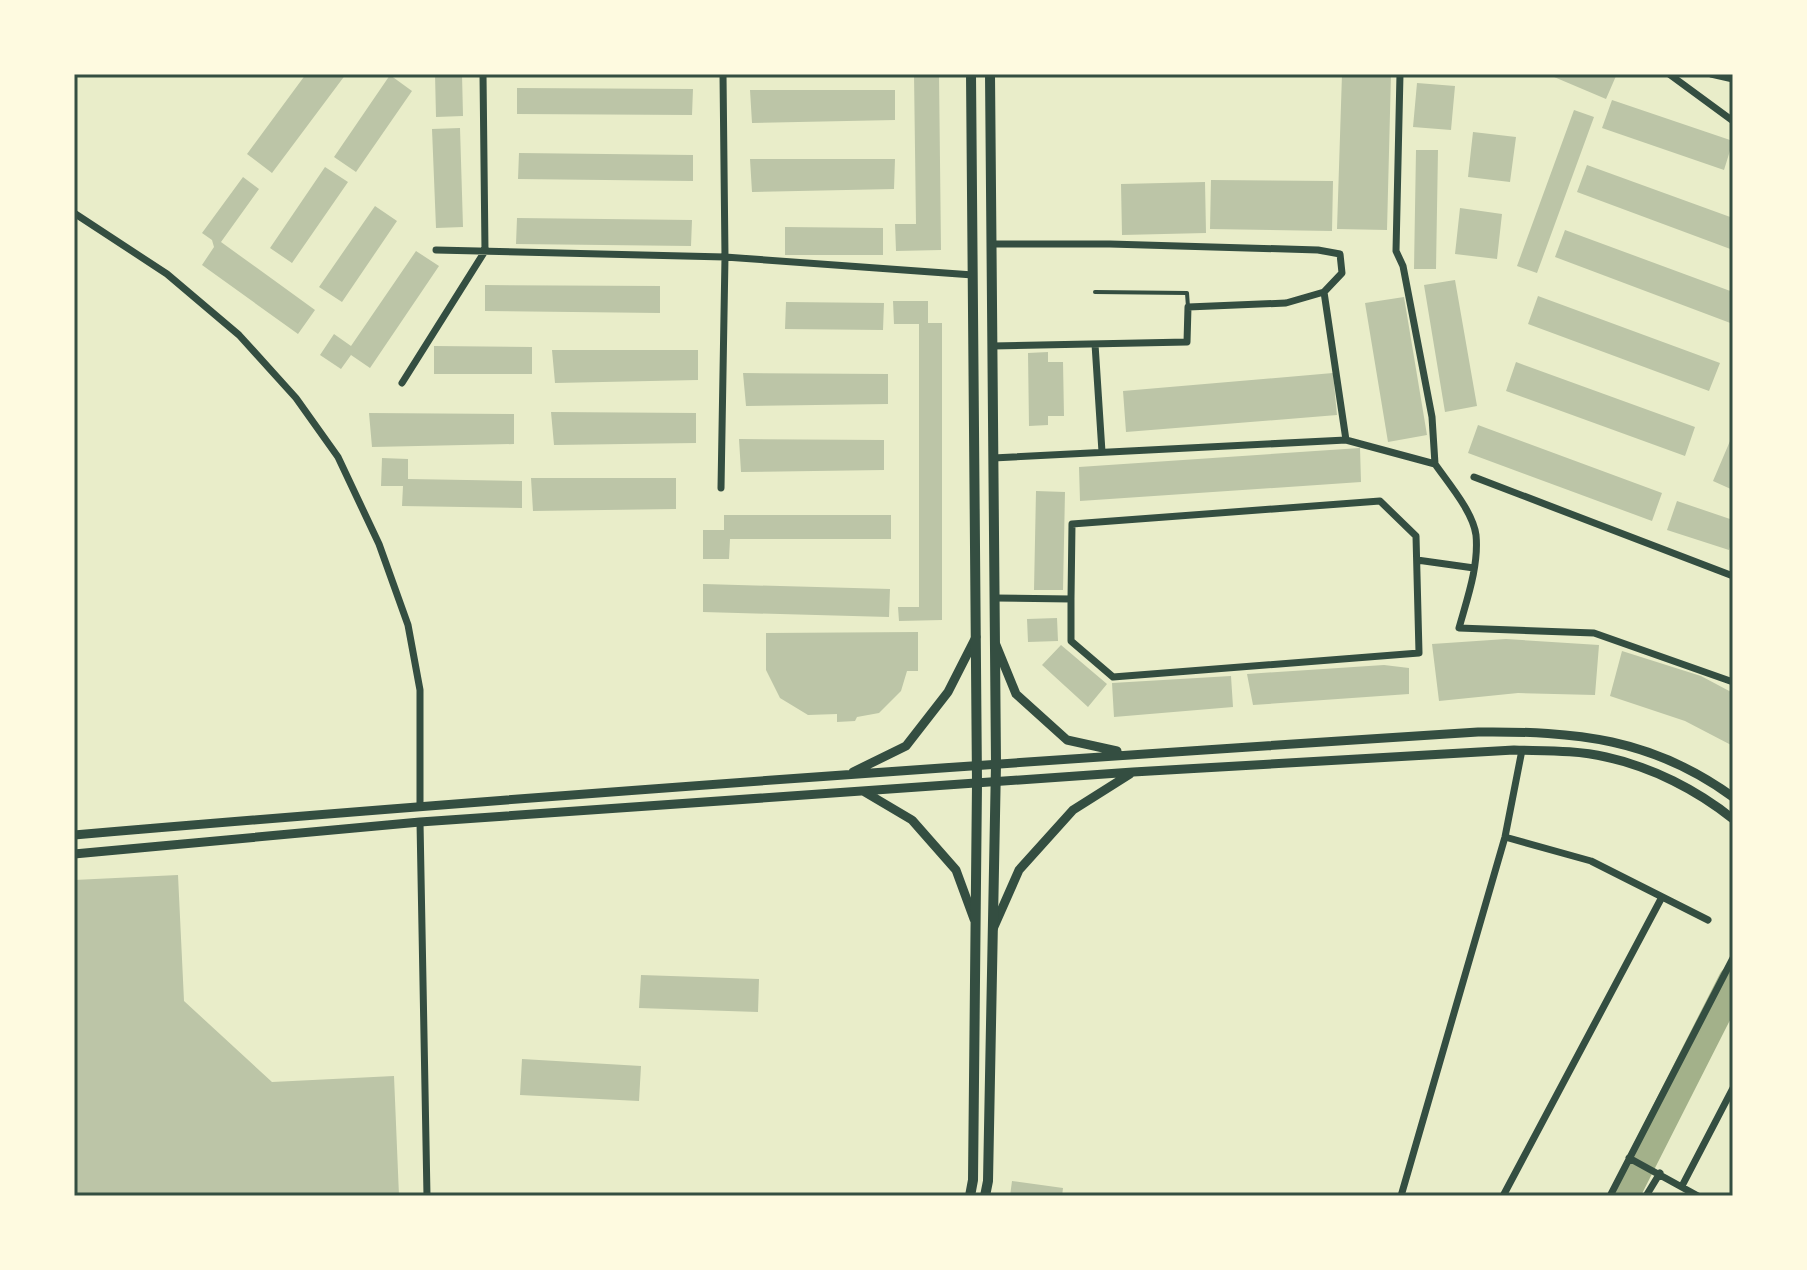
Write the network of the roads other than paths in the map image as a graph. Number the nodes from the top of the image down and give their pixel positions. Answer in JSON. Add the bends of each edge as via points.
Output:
{"nodes":[{"id":1,"x":483,"y":74,"type":"edge"},
{"id":2,"x":723,"y":74,"type":"edge"},
{"id":3,"x":971,"y":74,"type":"edge"},
{"id":4,"x":990,"y":74,"type":"edge"},
{"id":5,"x":1400,"y":74,"type":"edge"},
{"id":6,"x":1669,"y":74,"type":"edge"},
{"id":7,"x":1711,"y":74,"type":"edge"},
{"id":8,"x":1733,"y":79,"type":"edge"},
{"id":9,"x":1733,"y":121,"type":"edge"},
{"id":10,"x":74,"y":213,"type":"edge"},
{"id":11,"x":991,"y":244,"type":"junction"},
{"id":12,"x":436,"y":250,"type":"dead end"},
{"id":13,"x":485,"y":251,"type":"junction"},
{"id":14,"x":725,"y":257,"type":"junction"},
{"id":15,"x":973,"y":275,"type":"junction"},
{"id":16,"x":1095,"y":292,"type":"dead end"},
{"id":17,"x":1324,"y":292,"type":"junction"},
{"id":18,"x":1188,"y":307,"type":"junction"},
{"id":19,"x":1095,"y":344,"type":"junction"},
{"id":20,"x":992,"y":346,"type":"junction"},
{"id":21,"x":402,"y":383,"type":"dead end"},
{"id":22,"x":1346,"y":440,"type":"junction"},
{"id":23,"x":1102,"y":452,"type":"junction"},
{"id":24,"x":993,"y":458,"type":"junction"},
{"id":25,"x":1435,"y":464,"type":"junction"},
{"id":26,"x":1474,"y":477,"type":"dead end"},
{"id":27,"x":721,"y":488,"type":"dead end"},
{"id":28,"x":1417,"y":560,"type":"junction"},
{"id":29,"x":1474,"y":568,"type":"junction"},
{"id":30,"x":1733,"y":576,"type":"edge"},
{"id":31,"x":995,"y":598,"type":"junction"},
{"id":32,"x":1071,"y":599,"type":"junction"},
{"id":33,"x":976,"y":637,"type":"junction"},
{"id":34,"x":995,"y":642,"type":"junction"},
{"id":35,"x":1733,"y":682,"type":"edge"},
{"id":36,"x":1522,"y":750,"type":"junction"},
{"id":37,"x":1128,"y":754,"type":"junction"},
{"id":38,"x":996,"y":764,"type":"junction"},
{"id":39,"x":977,"y":765,"type":"junction"},
{"id":40,"x":1133,"y":772,"type":"junction"},
{"id":41,"x":849,"y":774,"type":"junction"},
{"id":42,"x":996,"y":782,"type":"junction"},
{"id":43,"x":977,"y":783,"type":"junction"},
{"id":44,"x":863,"y":791,"type":"junction"},
{"id":45,"x":1733,"y":797,"type":"edge"},
{"id":46,"x":420,"y":806,"type":"junction"},
{"id":47,"x":1733,"y":819,"type":"edge"},
{"id":48,"x":420,"y":822,"type":"junction"},
{"id":49,"x":74,"y":835,"type":"edge"},
{"id":50,"x":1505,"y":837,"type":"junction"},
{"id":51,"x":74,"y":854,"type":"edge"},
{"id":52,"x":1662,"y":897,"type":"junction"},
{"id":53,"x":1708,"y":920,"type":"dead end"},
{"id":54,"x":976,"y":926,"type":"junction"},
{"id":55,"x":993,"y":929,"type":"junction"},
{"id":56,"x":1733,"y":958,"type":"edge"},
{"id":57,"x":1733,"y":1088,"type":"edge"},
{"id":58,"x":1632,"y":1159,"type":"junction"},
{"id":59,"x":1660,"y":1173,"type":"junction"},
{"id":60,"x":1682,"y":1186,"type":"junction"},
{"id":61,"x":427,"y":1196,"type":"edge"},
{"id":62,"x":970,"y":1196,"type":"edge"},
{"id":63,"x":985,"y":1196,"type":"edge"},
{"id":64,"x":1401,"y":1196,"type":"edge"},
{"id":65,"x":1503,"y":1196,"type":"edge"},
{"id":66,"x":1610,"y":1196,"type":"edge"},
{"id":67,"x":1646,"y":1196,"type":"edge"},
{"id":68,"x":1698,"y":1196,"type":"edge"}],
"edges":[{"from":1,"to":13,"type":"street"},
{"from":2,"to":14,"type":"street"},
{"from":3,"to":15,"type":"main road"},
{"from":4,"to":11,"type":"main road"},
{"from":5,"to":25,"type":"street","via":[[1396,251],[1432,417]]},
{"from":6,"to":9,"type":"street"},
{"from":7,"to":8,"type":"street"},
{"from":10,"to":46,"type":"street","via":[[167,274],[239,335],[296,398],[338,457],[379,544],[408,625],[420,690]]},
{"from":11,"to":17,"type":"street","via":[[1340,254],[1342,273]]},
{"from":11,"to":20,"type":"main road"},
{"from":12,"to":13,"type":"street"},
{"from":13,"to":14,"type":"street"},
{"from":13,"to":21,"type":"street"},
{"from":14,"to":15,"type":"street"},
{"from":14,"to":27,"type":"street"},
{"from":15,"to":33,"type":"main road"},
{"from":16,"to":18,"type":"lane","via":[[1187,293]]},
{"from":17,"to":18,"type":"street","via":[[1286,303]]},
{"from":17,"to":22,"type":"street"},
{"from":18,"to":19,"type":"street","via":[[1187,342]]},
{"from":19,"to":20,"type":"street"},
{"from":19,"to":23,"type":"street"},
{"from":20,"to":24,"type":"main road"},
{"from":22,"to":23,"type":"street"},
{"from":22,"to":25,"type":"street"},
{"from":23,"to":24,"type":"street"},
{"from":24,"to":31,"type":"main road"},
{"from":25,"to":29,"type":"street","via":[[1476,533]]},
{"from":26,"to":30,"type":"street"},
{"from":28,"to":29,"type":"street"},
{"from":28,"to":32,"type":"street","via":[[1416,536],[1380,501],[1072,524]]},
{"from":28,"to":32,"type":"street","via":[[1419,653],[1113,677],[1071,641]]},
{"from":29,"to":35,"type":"street","via":[[1459,628],[1594,633]]},
{"from":31,"to":32,"type":"street"},
{"from":31,"to":34,"type":"main road"},
{"from":33,"to":39,"type":"main road"},
{"from":33,"to":41,"type":"street","via":[[948,692],[906,746]]},
{"from":34,"to":37,"type":"street","via":[[1016,694],[1067,740]]},
{"from":34,"to":38,"type":"main road"},
{"from":36,"to":40,"type":"street"},
{"from":36,"to":47,"type":"street","via":[[1623,762],[1684,787]]},
{"from":36,"to":50,"type":"street"},
{"from":37,"to":38,"type":"street"},
{"from":37,"to":45,"type":"street","via":[[1478,732],[1571,734],[1646,751]]},
{"from":38,"to":39,"type":"street"},
{"from":38,"to":42,"type":"main road"},
{"from":39,"to":41,"type":"street"},
{"from":39,"to":43,"type":"main road"},
{"from":40,"to":42,"type":"street"},
{"from":40,"to":55,"type":"street","via":[[1073,810],[1019,870]]},
{"from":41,"to":46,"type":"street"},
{"from":42,"to":43,"type":"street"},
{"from":42,"to":55,"type":"main road"},
{"from":43,"to":44,"type":"street"},
{"from":43,"to":54,"type":"main road"},
{"from":44,"to":48,"type":"street"},
{"from":44,"to":54,"type":"street","via":[[912,820],[956,870]]},
{"from":46,"to":49,"type":"street"},
{"from":48,"to":51,"type":"street"},
{"from":48,"to":61,"type":"street"},
{"from":50,"to":52,"type":"street","via":[[1591,861]]},
{"from":50,"to":64,"type":"street"},
{"from":52,"to":53,"type":"street"},
{"from":52,"to":65,"type":"street"},
{"from":54,"to":62,"type":"main road"},
{"from":55,"to":63,"type":"main road"},
{"from":56,"to":58,"type":"street"},
{"from":57,"to":60,"type":"street"},
{"from":58,"to":59,"type":"street"},
{"from":58,"to":66,"type":"street"},
{"from":59,"to":60,"type":"street"},
{"from":59,"to":67,"type":"street"},
{"from":60,"to":68,"type":"street"}]}
